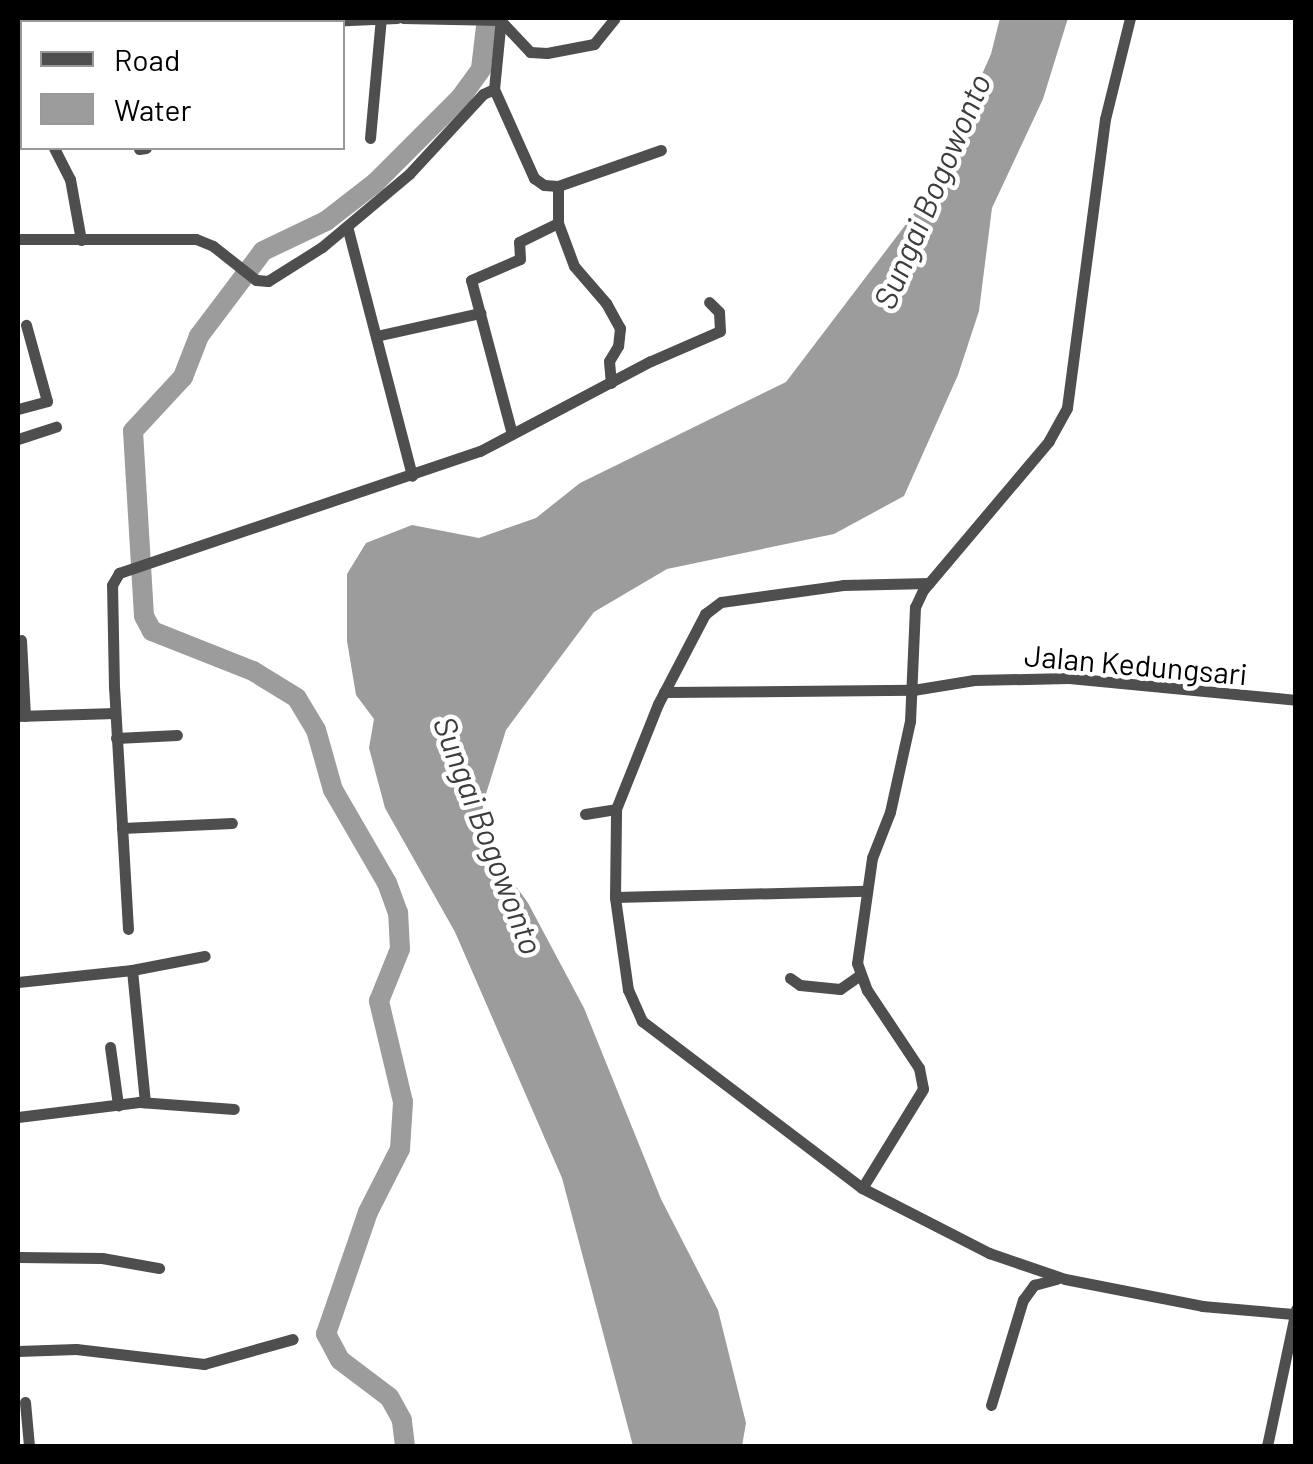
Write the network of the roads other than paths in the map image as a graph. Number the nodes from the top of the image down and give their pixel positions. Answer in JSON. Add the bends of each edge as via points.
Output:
{"nodes":[{"id":1,"x":381,"y":18,"type":"edge"},
{"id":2,"x":400,"y":18,"type":"edge"},
{"id":3,"x":615,"y":18,"type":"edge"},
{"id":4,"x":1130,"y":18,"type":"edge"},
{"id":5,"x":331,"y":20,"type":"edge"},
{"id":6,"x":471,"y":20,"type":"edge"},
{"id":7,"x":499,"y":20,"type":"edge"},
{"id":8,"x":494,"y":89,"type":"junction"},
{"id":9,"x":370,"y":138,"type":"dead end"},
{"id":10,"x":55,"y":150,"type":"edge"},
{"id":11,"x":661,"y":150,"type":"dead end"},
{"id":12,"x":558,"y":186,"type":"junction"},
{"id":13,"x":558,"y":223,"type":"junction"},
{"id":14,"x":347,"y":226,"type":"junction"},
{"id":15,"x":18,"y":238,"type":"edge"},
{"id":16,"x":80,"y":240,"type":"junction"},
{"id":17,"x":710,"y":302,"type":"dead end"},
{"id":18,"x":480,"y":313,"type":"junction"},
{"id":19,"x":26,"y":324,"type":"dead end"},
{"id":20,"x":376,"y":336,"type":"junction"},
{"id":21,"x":32,"y":345,"type":"junction"},
{"id":22,"x":18,"y":347,"type":"edge"},
{"id":23,"x":610,"y":382,"type":"junction"},
{"id":24,"x":18,"y":409,"type":"edge"},
{"id":25,"x":56,"y":427,"type":"dead end"},
{"id":26,"x":512,"y":434,"type":"junction"},
{"id":27,"x":18,"y":438,"type":"edge"},
{"id":28,"x":412,"y":476,"type":"junction"},
{"id":29,"x":929,"y":583,"type":"junction"},
{"id":30,"x":22,"y":640,"type":"dead end"},
{"id":31,"x":913,"y":690,"type":"junction"},
{"id":32,"x":664,"y":692,"type":"junction"},
{"id":33,"x":1296,"y":700,"type":"edge"},
{"id":34,"x":115,"y":713,"type":"junction"},
{"id":35,"x":21,"y":716,"type":"edge"},
{"id":36,"x":177,"y":735,"type":"dead end"},
{"id":37,"x":116,"y":738,"type":"junction"},
{"id":38,"x":616,"y":809,"type":"junction"},
{"id":39,"x":585,"y":814,"type":"dead end"},
{"id":40,"x":232,"y":824,"type":"dead end"},
{"id":41,"x":122,"y":828,"type":"junction"},
{"id":42,"x":866,"y":892,"type":"junction"},
{"id":43,"x":616,"y":897,"type":"junction"},
{"id":44,"x":128,"y":929,"type":"dead end"},
{"id":45,"x":205,"y":956,"type":"dead end"},
{"id":46,"x":132,"y":970,"type":"junction"},
{"id":47,"x":860,"y":975,"type":"junction"},
{"id":48,"x":790,"y":978,"type":"dead end"},
{"id":49,"x":18,"y":982,"type":"edge"},
{"id":50,"x":110,"y":1048,"type":"dead end"},
{"id":51,"x":145,"y":1102,"type":"junction"},
{"id":52,"x":118,"y":1104,"type":"junction"},
{"id":53,"x":234,"y":1110,"type":"dead end"},
{"id":54,"x":18,"y":1117,"type":"edge"},
{"id":55,"x":862,"y":1188,"type":"junction"},
{"id":56,"x":18,"y":1257,"type":"edge"},
{"id":57,"x":159,"y":1268,"type":"dead end"},
{"id":58,"x":1065,"y":1279,"type":"junction"},
{"id":59,"x":1295,"y":1312,"type":"edge"},
{"id":60,"x":293,"y":1339,"type":"dead end"},
{"id":61,"x":18,"y":1350,"type":"edge"},
{"id":62,"x":24,"y":1402,"type":"dead end"},
{"id":63,"x":991,"y":1405,"type":"dead end"},
{"id":64,"x":29,"y":1446,"type":"edge"},
{"id":65,"x":1267,"y":1446,"type":"edge"}],
"edges":[{"from":1,"to":2,"type":"street"},
{"from":1,"to":5,"type":"street"},
{"from":1,"to":9,"type":"street"},
{"from":2,"to":6,"type":"street"},
{"from":3,"to":7,"type":"street","via":[[588,47],[548,52],[530,52]]},
{"from":4,"to":29,"type":"street","via":[[1091,203],[1066,408],[1049,441]]},
{"from":6,"to":7,"type":"street"},
{"from":7,"to":8,"type":"street"},
{"from":8,"to":12,"type":"street","via":[[534,178]]},
{"from":8,"to":14,"type":"street"},
{"from":10,"to":16,"type":"street","via":[[70,180]]},
{"from":11,"to":12,"type":"street"},
{"from":12,"to":13,"type":"street"},
{"from":13,"to":18,"type":"street","via":[[520,242],[520,259],[471,280]]},
{"from":13,"to":23,"type":"street","via":[[574,266],[620,328]]},
{"from":14,"to":16,"type":"street","via":[[274,278],[256,280],[196,240]]},
{"from":14,"to":20,"type":"street"},
{"from":15,"to":16,"type":"street"},
{"from":17,"to":23,"type":"street","via":[[719,312],[720,332]]},
{"from":18,"to":20,"type":"street"},
{"from":18,"to":26,"type":"street"},
{"from":19,"to":21,"type":"street"},
{"from":20,"to":28,"type":"street"},
{"from":21,"to":22,"type":"street"},
{"from":21,"to":24,"type":"street","via":[[47,402]]},
{"from":23,"to":26,"type":"street"},
{"from":25,"to":27,"type":"street"},
{"from":26,"to":28,"type":"street"},
{"from":28,"to":34,"type":"street","via":[[119,573],[112,585]]},
{"from":29,"to":31,"type":"street","via":[[915,607]]},
{"from":29,"to":32,"type":"street","via":[[722,602],[705,614]]},
{"from":30,"to":35,"type":"street"},
{"from":31,"to":32,"type":"street","name":"Jalan Kedungsari"},
{"from":31,"to":33,"type":"street","name":"Jalan Kedungsari","via":[[974,680],[1068,678]]},
{"from":31,"to":42,"type":"street","via":[[902,763]]},
{"from":32,"to":38,"type":"street"},
{"from":34,"to":35,"type":"street"},
{"from":34,"to":37,"type":"street"},
{"from":36,"to":37,"type":"street"},
{"from":37,"to":41,"type":"street"},
{"from":38,"to":39,"type":"street"},
{"from":38,"to":43,"type":"street"},
{"from":40,"to":41,"type":"street"},
{"from":41,"to":44,"type":"street"},
{"from":42,"to":43,"type":"street"},
{"from":42,"to":47,"type":"street"},
{"from":43,"to":55,"type":"street","via":[[628,990],[642,1022]]},
{"from":45,"to":46,"type":"street"},
{"from":46,"to":49,"type":"street"},
{"from":46,"to":51,"type":"street"},
{"from":47,"to":48,"type":"street","via":[[840,990]]},
{"from":47,"to":55,"type":"street","via":[[923,1078],[917,1100]]},
{"from":50,"to":52,"type":"street"},
{"from":51,"to":52,"type":"street"},
{"from":51,"to":53,"type":"street"},
{"from":52,"to":54,"type":"street"},
{"from":55,"to":58,"type":"street","via":[[989,1253]]},
{"from":56,"to":57,"type":"street","via":[[102,1258]]},
{"from":58,"to":59,"type":"street","via":[[1188,1304]]},
{"from":58,"to":63,"type":"street","via":[[1043,1280],[1028,1291]]},
{"from":59,"to":65,"type":"street"},
{"from":60,"to":61,"type":"street","via":[[204,1364],[76,1348]]},
{"from":62,"to":64,"type":"street"}]}
